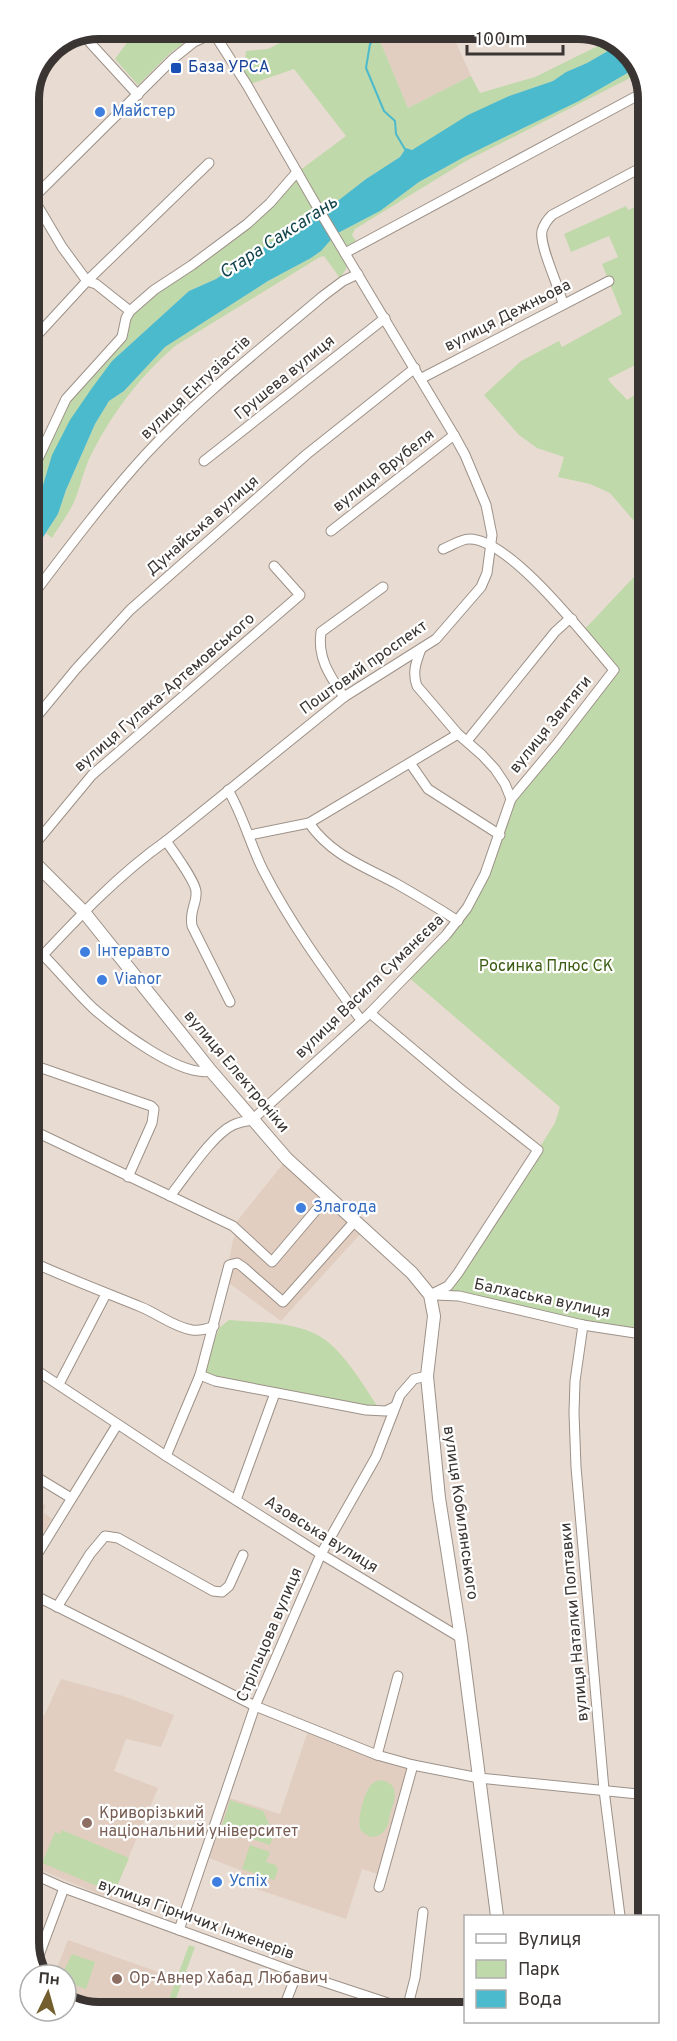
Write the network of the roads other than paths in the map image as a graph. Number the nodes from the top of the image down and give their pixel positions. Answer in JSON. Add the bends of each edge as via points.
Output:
{"nodes":[{"id":1,"x":202,"y":39,"type":"edge"},
{"id":2,"x":217,"y":39,"type":"edge"},
{"id":3,"x":88,"y":40,"type":"edge"},
{"id":4,"x":138,"y":94,"type":"junction"},
{"id":5,"x":638,"y":96,"type":"edge"},
{"id":6,"x":208,"y":163,"type":"dead end"},
{"id":7,"x":638,"y":169,"type":"edge"},
{"id":8,"x":297,"y":172,"type":"junction"},
{"id":9,"x":39,"y":192,"type":"edge"},
{"id":10,"x":39,"y":212,"type":"edge"},
{"id":11,"x":345,"y":253,"type":"junction"},
{"id":12,"x":358,"y":274,"type":"junction"},
{"id":13,"x":87,"y":281,"type":"junction"},
{"id":14,"x":609,"y":281,"type":"dead end"},
{"id":15,"x":563,"y":304,"type":"junction"},
{"id":16,"x":130,"y":311,"type":"junction"},
{"id":17,"x":385,"y":318,"type":"junction"},
{"id":18,"x":39,"y":333,"type":"edge"},
{"id":19,"x":415,"y":368,"type":"junction"},
{"id":20,"x":422,"y":378,"type":"junction"},
{"id":21,"x":454,"y":435,"type":"junction"},
{"id":22,"x":39,"y":457,"type":"edge"},
{"id":23,"x":204,"y":461,"type":"dead end"},
{"id":24,"x":331,"y":531,"type":"dead end"},
{"id":25,"x":491,"y":546,"type":"junction"},
{"id":26,"x":443,"y":549,"type":"dead end"},
{"id":27,"x":274,"y":566,"type":"dead end"},
{"id":28,"x":383,"y":587,"type":"dead end"},
{"id":29,"x":39,"y":588,"type":"edge"},
{"id":30,"x":572,"y":619,"type":"junction"},
{"id":31,"x":421,"y":649,"type":"junction"},
{"id":32,"x":344,"y":697,"type":"junction"},
{"id":33,"x":39,"y":714,"type":"edge"},
{"id":34,"x":458,"y":734,"type":"junction"},
{"id":35,"x":467,"y":741,"type":"junction"},
{"id":36,"x":410,"y":763,"type":"junction"},
{"id":37,"x":228,"y":790,"type":"junction"},
{"id":38,"x":511,"y":799,"type":"junction"},
{"id":39,"x":309,"y":823,"type":"junction"},
{"id":40,"x":500,"y":834,"type":"junction"},
{"id":41,"x":250,"y":835,"type":"junction"},
{"id":42,"x":39,"y":839,"type":"edge"},
{"id":43,"x":166,"y":841,"type":"junction"},
{"id":44,"x":39,"y":867,"type":"edge"},
{"id":45,"x":84,"y":912,"type":"junction"},
{"id":46,"x":458,"y":921,"type":"junction"},
{"id":47,"x":43,"y":955,"type":"junction"},
{"id":48,"x":39,"y":959,"type":"edge"},
{"id":49,"x":230,"y":1002,"type":"dead end"},
{"id":50,"x":370,"y":1013,"type":"junction"},
{"id":51,"x":361,"y":1020,"type":"junction"},
{"id":52,"x":39,"y":1067,"type":"edge"},
{"id":53,"x":211,"y":1071,"type":"junction"},
{"id":54,"x":252,"y":1120,"type":"junction"},
{"id":55,"x":39,"y":1133,"type":"edge"},
{"id":56,"x":128,"y":1177,"type":"junction"},
{"id":57,"x":170,"y":1196,"type":"junction"},
{"id":58,"x":328,"y":1196,"type":"junction"},
{"id":59,"x":355,"y":1221,"type":"junction"},
{"id":60,"x":39,"y":1265,"type":"edge"},
{"id":61,"x":106,"y":1294,"type":"junction"},
{"id":62,"x":430,"y":1295,"type":"junction"},
{"id":63,"x":582,"y":1324,"type":"junction"},
{"id":64,"x":214,"y":1326,"type":"junction"},
{"id":65,"x":638,"y":1333,"type":"edge"},
{"id":66,"x":39,"y":1372,"type":"edge"},
{"id":67,"x":200,"y":1375,"type":"junction"},
{"id":68,"x":427,"y":1376,"type":"junction"},
{"id":69,"x":59,"y":1384,"type":"junction"},
{"id":70,"x":275,"y":1393,"type":"junction"},
{"id":71,"x":394,"y":1407,"type":"junction"},
{"id":72,"x":117,"y":1425,"type":"junction"},
{"id":73,"x":166,"y":1456,"type":"junction"},
{"id":74,"x":39,"y":1478,"type":"edge"},
{"id":75,"x":71,"y":1498,"type":"junction"},
{"id":76,"x":236,"y":1500,"type":"junction"},
{"id":77,"x":39,"y":1551,"type":"edge"},
{"id":78,"x":321,"y":1554,"type":"junction"},
{"id":79,"x":243,"y":1555,"type":"dead end"},
{"id":80,"x":39,"y":1598,"type":"edge"},
{"id":81,"x":57,"y":1607,"type":"junction"},
{"id":82,"x":461,"y":1638,"type":"junction"},
{"id":83,"x":398,"y":1676,"type":"dead end"},
{"id":84,"x":255,"y":1706,"type":"junction"},
{"id":85,"x":377,"y":1755,"type":"junction"},
{"id":86,"x":413,"y":1765,"type":"junction"},
{"id":87,"x":479,"y":1778,"type":"junction"},
{"id":88,"x":604,"y":1790,"type":"junction"},
{"id":89,"x":638,"y":1794,"type":"edge"},
{"id":90,"x":39,"y":1877,"type":"edge"},
{"id":91,"x":380,"y":1887,"type":"dead end"},
{"id":92,"x":64,"y":1888,"type":"junction"},
{"id":93,"x":423,"y":1912,"type":"dead end"},
{"id":94,"x":497,"y":1915,"type":"edge"},
{"id":95,"x":620,"y":1915,"type":"edge"},
{"id":96,"x":179,"y":1930,"type":"junction"},
{"id":97,"x":40,"y":1950,"type":"edge"},
{"id":98,"x":297,"y":1973,"type":"junction"},
{"id":99,"x":286,"y":2002,"type":"edge"},
{"id":100,"x":374,"y":2002,"type":"edge"},
{"id":101,"x":409,"y":2002,"type":"edge"}],
"edges":[{"from":1,"to":4,"type":"street","via":[[184,50]]},
{"from":2,"to":8,"type":"street","name":"Поштовий проспект"},
{"from":3,"to":4,"type":"street"},
{"from":4,"to":9,"type":"street"},
{"from":5,"to":11,"type":"street"},
{"from":6,"to":13,"type":"street"},
{"from":7,"to":15,"type":"street","via":[[552,215],[546,222],[543,245]]},
{"from":8,"to":11,"type":"street","name":"Поштовий проспект"},
{"from":8,"to":16,"type":"street","via":[[247,224]]},
{"from":10,"to":13,"type":"street"},
{"from":11,"to":12,"type":"street","name":"Поштовий проспект"},
{"from":12,"to":17,"type":"street","name":"Поштовий проспект"},
{"from":12,"to":29,"type":"street","name":"вулиця Ентузіастів","via":[[323,296],[182,417],[125,480]]},
{"from":13,"to":16,"type":"street"},
{"from":13,"to":18,"type":"street"},
{"from":14,"to":15,"type":"street","name":"вулиця Дежньова"},
{"from":15,"to":20,"type":"street","name":"вулиця Дежньова"},
{"from":16,"to":22,"type":"street","via":[[122,337],[66,399]]},
{"from":17,"to":19,"type":"street","name":"Поштовий проспект"},
{"from":17,"to":23,"type":"street","name":"Грушева вулиця"},
{"from":19,"to":20,"type":"street","name":"Поштовий проспект"},
{"from":19,"to":33,"type":"street","name":"Дунайська вулиця","via":[[307,454],[130,610]]},
{"from":20,"to":21,"type":"street","name":"Поштовий проспект"},
{"from":21,"to":24,"type":"street","name":"вулиця Врубеля"},
{"from":21,"to":25,"type":"street","name":"Поштовий проспект","via":[[486,505]]},
{"from":25,"to":26,"type":"street","via":[[467,538]]},
{"from":25,"to":30,"type":"street","via":[[514,561]]},
{"from":25,"to":31,"type":"street","name":"Поштовий проспект","via":[[481,587],[436,639]]},
{"from":27,"to":42,"type":"street","name":"вулиця Гулака-Артемовського","via":[[300,595],[92,775]]},
{"from":28,"to":32,"type":"street","via":[[321,632],[323,662]]},
{"from":30,"to":35,"type":"street","via":[[555,632]]},
{"from":30,"to":38,"type":"street","name":"вулиця Звитяги","via":[[614,670]]},
{"from":31,"to":32,"type":"street","name":"Поштовий проспект"},
{"from":31,"to":34,"type":"street","via":[[414,671],[417,686]]},
{"from":32,"to":37,"type":"street","name":"Поштовий проспект"},
{"from":34,"to":35,"type":"street"},
{"from":34,"to":36,"type":"street"},
{"from":35,"to":38,"type":"street","via":[[495,770]]},
{"from":36,"to":39,"type":"street"},
{"from":36,"to":40,"type":"street","via":[[428,789]]},
{"from":37,"to":41,"type":"street"},
{"from":37,"to":43,"type":"street","name":"Поштовий проспект"},
{"from":38,"to":40,"type":"street","name":"вулиця Василя Суманєєва"},
{"from":39,"to":41,"type":"street"},
{"from":39,"to":46,"type":"street","via":[[345,858]]},
{"from":40,"to":46,"type":"street","name":"вулиця Василя Суманєєва","via":[[478,889]]},
{"from":41,"to":51,"type":"street","via":[[262,868],[284,908]]},
{"from":43,"to":45,"type":"street","name":"Поштовий проспект","via":[[109,886]]},
{"from":43,"to":49,"type":"street","via":[[195,885],[192,926]]},
{"from":44,"to":45,"type":"main road","name":"вулиця Електроніки"},
{"from":45,"to":47,"type":"street","name":"Поштовий проспект"},
{"from":45,"to":53,"type":"main road","name":"вулиця Електроніки"},
{"from":46,"to":50,"type":"street","name":"вулиця Василя Суманєєва"},
{"from":47,"to":48,"type":"street","name":"Поштовий проспект"},
{"from":47,"to":53,"type":"street","via":[[92,1006],[128,1036],[178,1065]]},
{"from":50,"to":51,"type":"street","name":"вулиця Василя Суманєєва"},
{"from":50,"to":62,"type":"street","via":[[538,1150],[458,1273],[448,1286]]},
{"from":51,"to":54,"type":"street","name":"вулиця Василя Суманєєва"},
{"from":52,"to":56,"type":"street","via":[[154,1109],[152,1123]]},
{"from":53,"to":54,"type":"main road","name":"вулиця Електроніки"},
{"from":54,"to":57,"type":"street","via":[[224,1131]]},
{"from":54,"to":58,"type":"main road","name":"вулиця Електроніки"},
{"from":55,"to":56,"type":"street"},
{"from":56,"to":57,"type":"street"},
{"from":57,"to":58,"type":"street","via":[[233,1226],[272,1262]]},
{"from":58,"to":59,"type":"main road","name":"вулиця Електроніки"},
{"from":59,"to":62,"type":"main road","name":"вулиця Електроніки","via":[[412,1273]]},
{"from":59,"to":64,"type":"street","via":[[283,1302],[243,1267],[237,1263],[230,1265]]},
{"from":60,"to":61,"type":"street"},
{"from":61,"to":64,"type":"street","via":[[191,1330]]},
{"from":61,"to":69,"type":"street"},
{"from":62,"to":63,"type":"street","name":"Балхаська вулиця","via":[[459,1296]]},
{"from":62,"to":68,"type":"main road","name":"вулиця Кобилянського","via":[[434,1316]]},
{"from":63,"to":65,"type":"street","name":"Балхаська вулиця"},
{"from":63,"to":88,"type":"street","name":"вулиця Наталки Полтавки","via":[[574,1423]]},
{"from":64,"to":67,"type":"street"},
{"from":66,"to":69,"type":"street","name":"Азовська вулиця"},
{"from":67,"to":70,"type":"street"},
{"from":67,"to":73,"type":"street"},
{"from":68,"to":71,"type":"street","name":"Стрільцова вулиця","via":[[407,1385]]},
{"from":68,"to":82,"type":"main road","name":"вулиця Кобилянського","via":[[439,1498]]},
{"from":69,"to":72,"type":"street","name":"Азовська вулиця"},
{"from":70,"to":71,"type":"street","via":[[366,1410],[386,1411]]},
{"from":70,"to":76,"type":"street"},
{"from":71,"to":78,"type":"street","name":"Стрільцова вулиця","via":[[375,1457]]},
{"from":72,"to":73,"type":"street","name":"Азовська вулиця"},
{"from":72,"to":75,"type":"street"},
{"from":73,"to":76,"type":"street","name":"Азовська вулиця"},
{"from":74,"to":75,"type":"street"},
{"from":75,"to":77,"type":"street"},
{"from":76,"to":78,"type":"street","name":"Азовська вулиця"},
{"from":78,"to":82,"type":"street","name":"Азовська вулиця"},
{"from":78,"to":84,"type":"street","name":"Стрільцова вулиця"},
{"from":79,"to":81,"type":"street","via":[[228,1586],[222,1592],[213,1591],[118,1538],[105,1536]]},
{"from":80,"to":81,"type":"street"},
{"from":81,"to":84,"type":"street"},
{"from":82,"to":87,"type":"main road","name":"вулиця Кобилянського"},
{"from":83,"to":85,"type":"street"},
{"from":84,"to":85,"type":"street"},
{"from":84,"to":96,"type":"street","name":"Стрільцова вулиця"},
{"from":85,"to":86,"type":"street"},
{"from":86,"to":87,"type":"street"},
{"from":86,"to":91,"type":"street"},
{"from":87,"to":88,"type":"street"},
{"from":87,"to":94,"type":"main road","name":"вулиця Кобилянського"},
{"from":88,"to":89,"type":"street"},
{"from":88,"to":95,"type":"street","name":"вулиця Наталки Полтавки"},
{"from":90,"to":92,"type":"street","name":"вулиця Гірничих Інженерів"},
{"from":92,"to":96,"type":"street","name":"вулиця Гірничих Інженерів"},
{"from":92,"to":97,"type":"street"},
{"from":93,"to":101,"type":"street"},
{"from":96,"to":98,"type":"street","name":"вулиця Гірничих Інженерів"},
{"from":98,"to":99,"type":"street"},
{"from":98,"to":100,"type":"street","name":"вулиця Гірничих Інженерів"}]}
